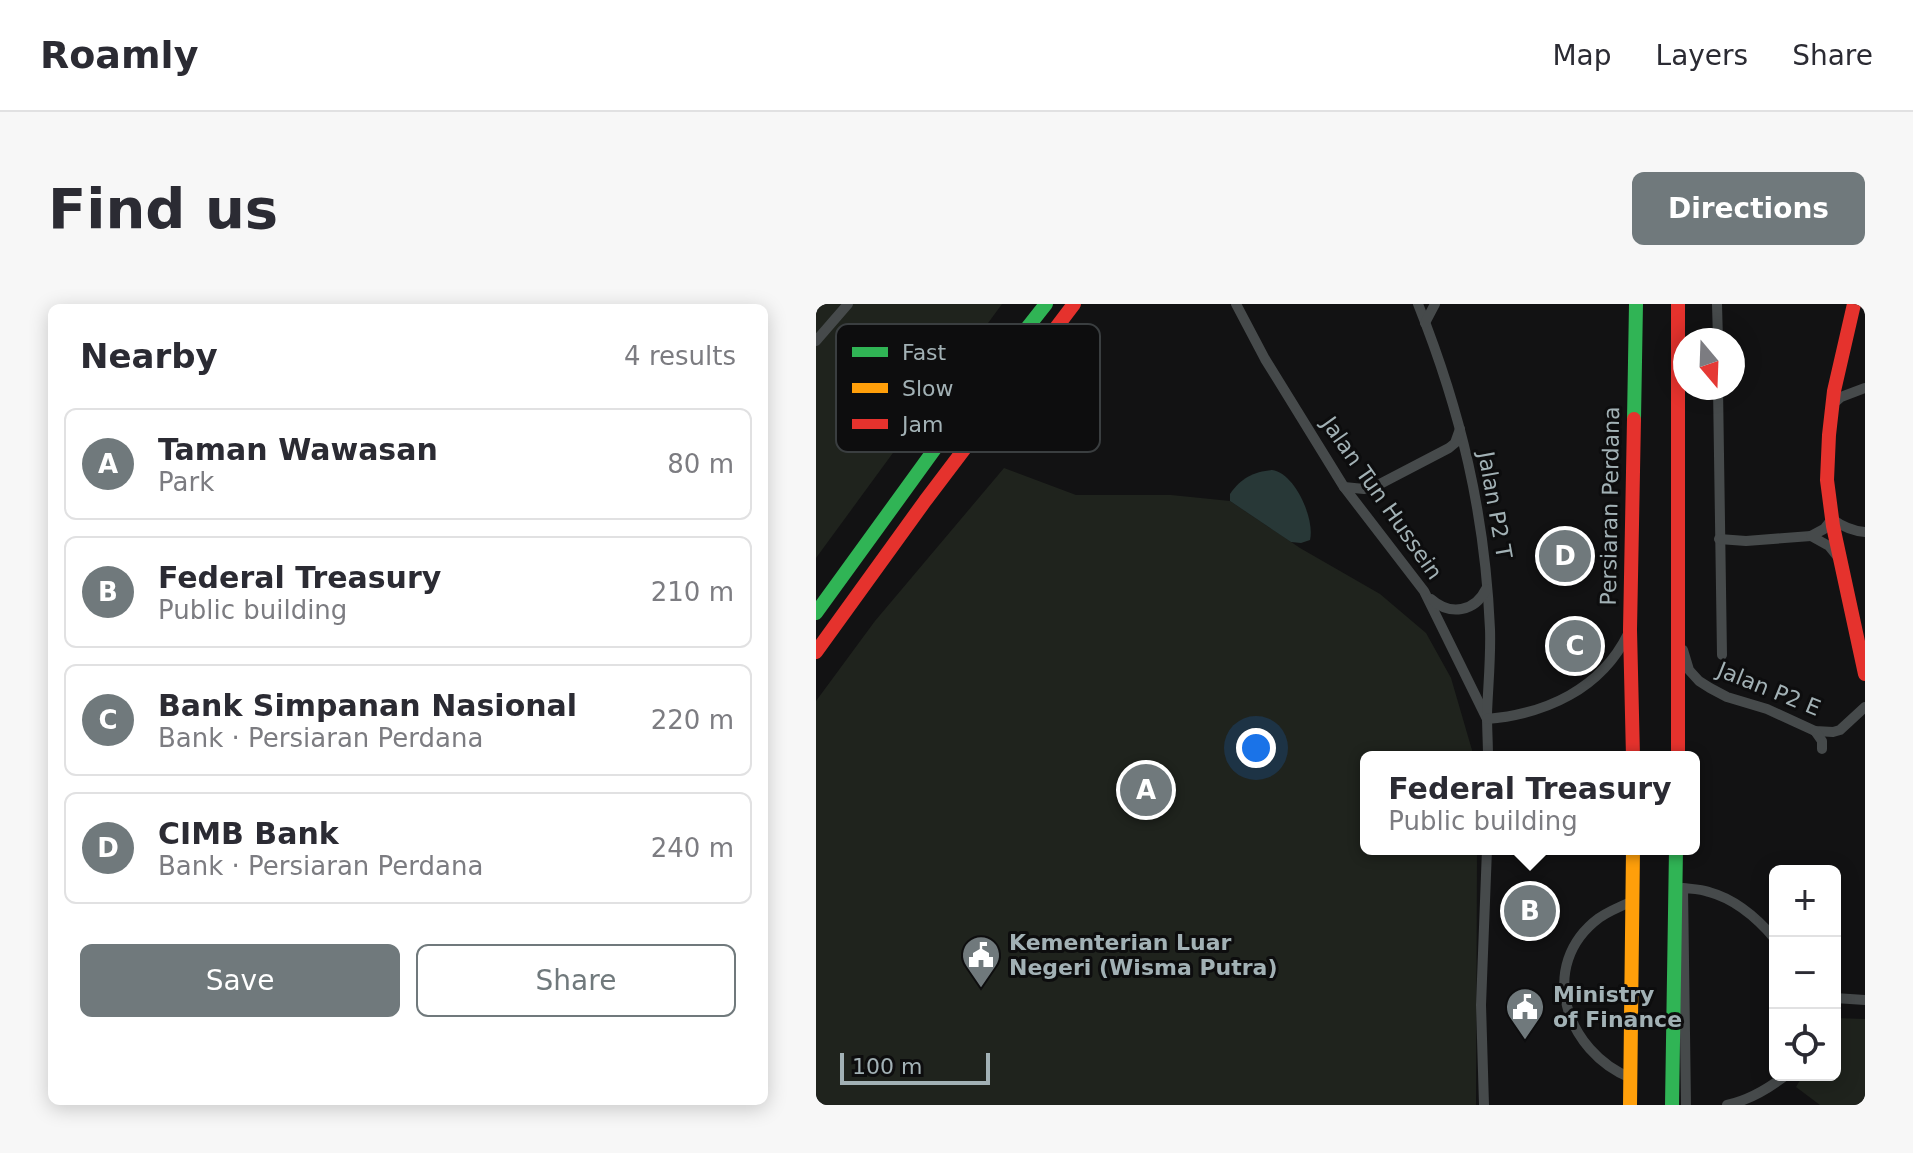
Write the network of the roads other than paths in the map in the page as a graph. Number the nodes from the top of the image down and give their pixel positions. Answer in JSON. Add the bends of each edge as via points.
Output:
{"nodes":[{"id":1,"x":848,"y":304,"type":"edge"},
{"id":2,"x":1046,"y":304,"type":"edge"},
{"id":3,"x":1074,"y":304,"type":"edge"},
{"id":4,"x":1236,"y":304,"type":"edge"},
{"id":5,"x":1418,"y":304,"type":"edge"},
{"id":6,"x":1435,"y":304,"type":"edge"},
{"id":7,"x":1636,"y":304,"type":"edge"},
{"id":8,"x":1678,"y":304,"type":"edge"},
{"id":9,"x":1717,"y":304,"type":"edge"},
{"id":10,"x":1843,"y":304,"type":"edge"},
{"id":11,"x":1854,"y":304,"type":"edge"},
{"id":12,"x":1850,"y":320,"type":"junction"},
{"id":13,"x":1425,"y":323,"type":"junction"},
{"id":14,"x":1030,"y":324,"type":"edge"},
{"id":15,"x":1059,"y":324,"type":"edge"},
{"id":16,"x":1718,"y":328,"type":"edge"},
{"id":17,"x":816,"y":341,"type":"edge"},
{"id":18,"x":1865,"y":388,"type":"edge"},
{"id":19,"x":1718,"y":400,"type":"edge"},
{"id":20,"x":1831,"y":405,"type":"junction"},
{"id":21,"x":1461,"y":427,"type":"junction"},
{"id":22,"x":933,"y":452,"type":"edge"},
{"id":23,"x":962,"y":452,"type":"edge"},
{"id":24,"x":1344,"y":487,"type":"junction"},
{"id":25,"x":1832,"y":519,"type":"junction"},
{"id":26,"x":1865,"y":532,"type":"edge"},
{"id":27,"x":1811,"y":536,"type":"junction"},
{"id":28,"x":1719,"y":539,"type":"junction"},
{"id":29,"x":1840,"y":561,"type":"junction"},
{"id":30,"x":1487,"y":583,"type":"junction"},
{"id":31,"x":1424,"y":591,"type":"junction"},
{"id":32,"x":816,"y":613,"type":"edge"},
{"id":33,"x":1630,"y":630,"type":"junction"},
{"id":34,"x":1679,"y":636,"type":"junction"},
{"id":35,"x":816,"y":652,"type":"edge"},
{"id":36,"x":1722,"y":655,"type":"dead end"},
{"id":37,"x":1865,"y":674,"type":"edge"},
{"id":38,"x":1865,"y":707,"type":"edge"},
{"id":39,"x":1487,"y":719,"type":"junction"},
{"id":40,"x":1815,"y":731,"type":"junction"},
{"id":41,"x":1822,"y":749,"type":"dead end"},
{"id":42,"x":1488,"y":751,"type":"edge"},
{"id":43,"x":1633,"y":751,"type":"edge"},
{"id":44,"x":1678,"y":751,"type":"edge"},
{"id":45,"x":1487,"y":855,"type":"edge"},
{"id":46,"x":1633,"y":855,"type":"edge"},
{"id":47,"x":1676,"y":855,"type":"edge"},
{"id":48,"x":1633,"y":901,"type":"junction"},
{"id":49,"x":1773,"y":937,"type":"edge"},
{"id":50,"x":1841,"y":998,"type":"edge"},
{"id":51,"x":1865,"y":1000,"type":"edge"},
{"id":52,"x":1631,"y":1078,"type":"junction"},
{"id":53,"x":1778,"y":1081,"type":"edge"},
{"id":54,"x":1484,"y":1105,"type":"edge"},
{"id":55,"x":1630,"y":1105,"type":"edge"},
{"id":56,"x":1672,"y":1105,"type":"edge"},
{"id":57,"x":1686,"y":1105,"type":"edge"},
{"id":58,"x":1727,"y":1105,"type":"edge"}],
"edges":[{"from":1,"to":17,"type":"street"},
{"from":2,"to":14,"type":"main road"},
{"from":3,"to":15,"type":"main road"},
{"from":4,"to":24,"type":"street","name":"Jalan Tun Hussein"},
{"from":5,"to":13,"type":"street","name":"Jalan P2 T"},
{"from":6,"to":13,"type":"street"},
{"from":7,"to":33,"type":"main road","name":"Persiaran Perdana"},
{"from":8,"to":34,"type":"main road"},
{"from":9,"to":16,"type":"street"},
{"from":10,"to":12,"type":"street"},
{"from":11,"to":12,"type":"main road"},
{"from":12,"to":20,"type":"main road"},
{"from":13,"to":21,"type":"street","name":"Jalan P2 T"},
{"from":18,"to":20,"type":"street"},
{"from":19,"to":28,"type":"street"},
{"from":20,"to":25,"type":"main road","via":[[1827,482]]},
{"from":21,"to":24,"type":"street","via":[[1455,443],[1429,459],[1371,487]]},
{"from":21,"to":30,"type":"street","name":"Jalan P2 T"},
{"from":22,"to":32,"type":"main road"},
{"from":23,"to":35,"type":"main road"},
{"from":24,"to":31,"type":"street","name":"Jalan Tun Hussein"},
{"from":25,"to":26,"type":"street"},
{"from":25,"to":27,"type":"street"},
{"from":25,"to":29,"type":"main road"},
{"from":27,"to":28,"type":"street"},
{"from":27,"to":29,"type":"street","via":[[1829,546]]},
{"from":28,"to":36,"type":"street"},
{"from":29,"to":37,"type":"main road"},
{"from":30,"to":31,"type":"street","via":[[1480,599],[1464,609],[1446,609]]},
{"from":30,"to":39,"type":"street","name":"Jalan P2 T"},
{"from":31,"to":39,"type":"street","name":"Jalan Tun Hussein"},
{"from":33,"to":39,"type":"street","via":[[1614,659],[1572,694],[1515,717]]},
{"from":33,"to":43,"type":"main road","name":"Persiaran Perdana"},
{"from":34,"to":40,"type":"street","name":"Jalan P2 E","via":[[1689,670],[1699,681]]},
{"from":34,"to":44,"type":"main road"},
{"from":38,"to":40,"type":"street","name":"Jalan P2 E","via":[[1840,730]]},
{"from":39,"to":42,"type":"street","name":"Jalan P2 T"},
{"from":40,"to":41,"type":"street"},
{"from":45,"to":54,"type":"street","via":[[1481,1005]]},
{"from":46,"to":48,"type":"main road"},
{"from":47,"to":56,"type":"main road"},
{"from":48,"to":52,"type":"main road"},
{"from":48,"to":52,"type":"street","via":[[1583,934],[1566,965],[1564,984],[1570,1017],[1586,1045]]},
{"from":49,"to":57,"type":"street","via":[[1737,905],[1683,888]]},
{"from":50,"to":51,"type":"street"},
{"from":52,"to":55,"type":"main road"},
{"from":53,"to":58,"type":"street"}]}
